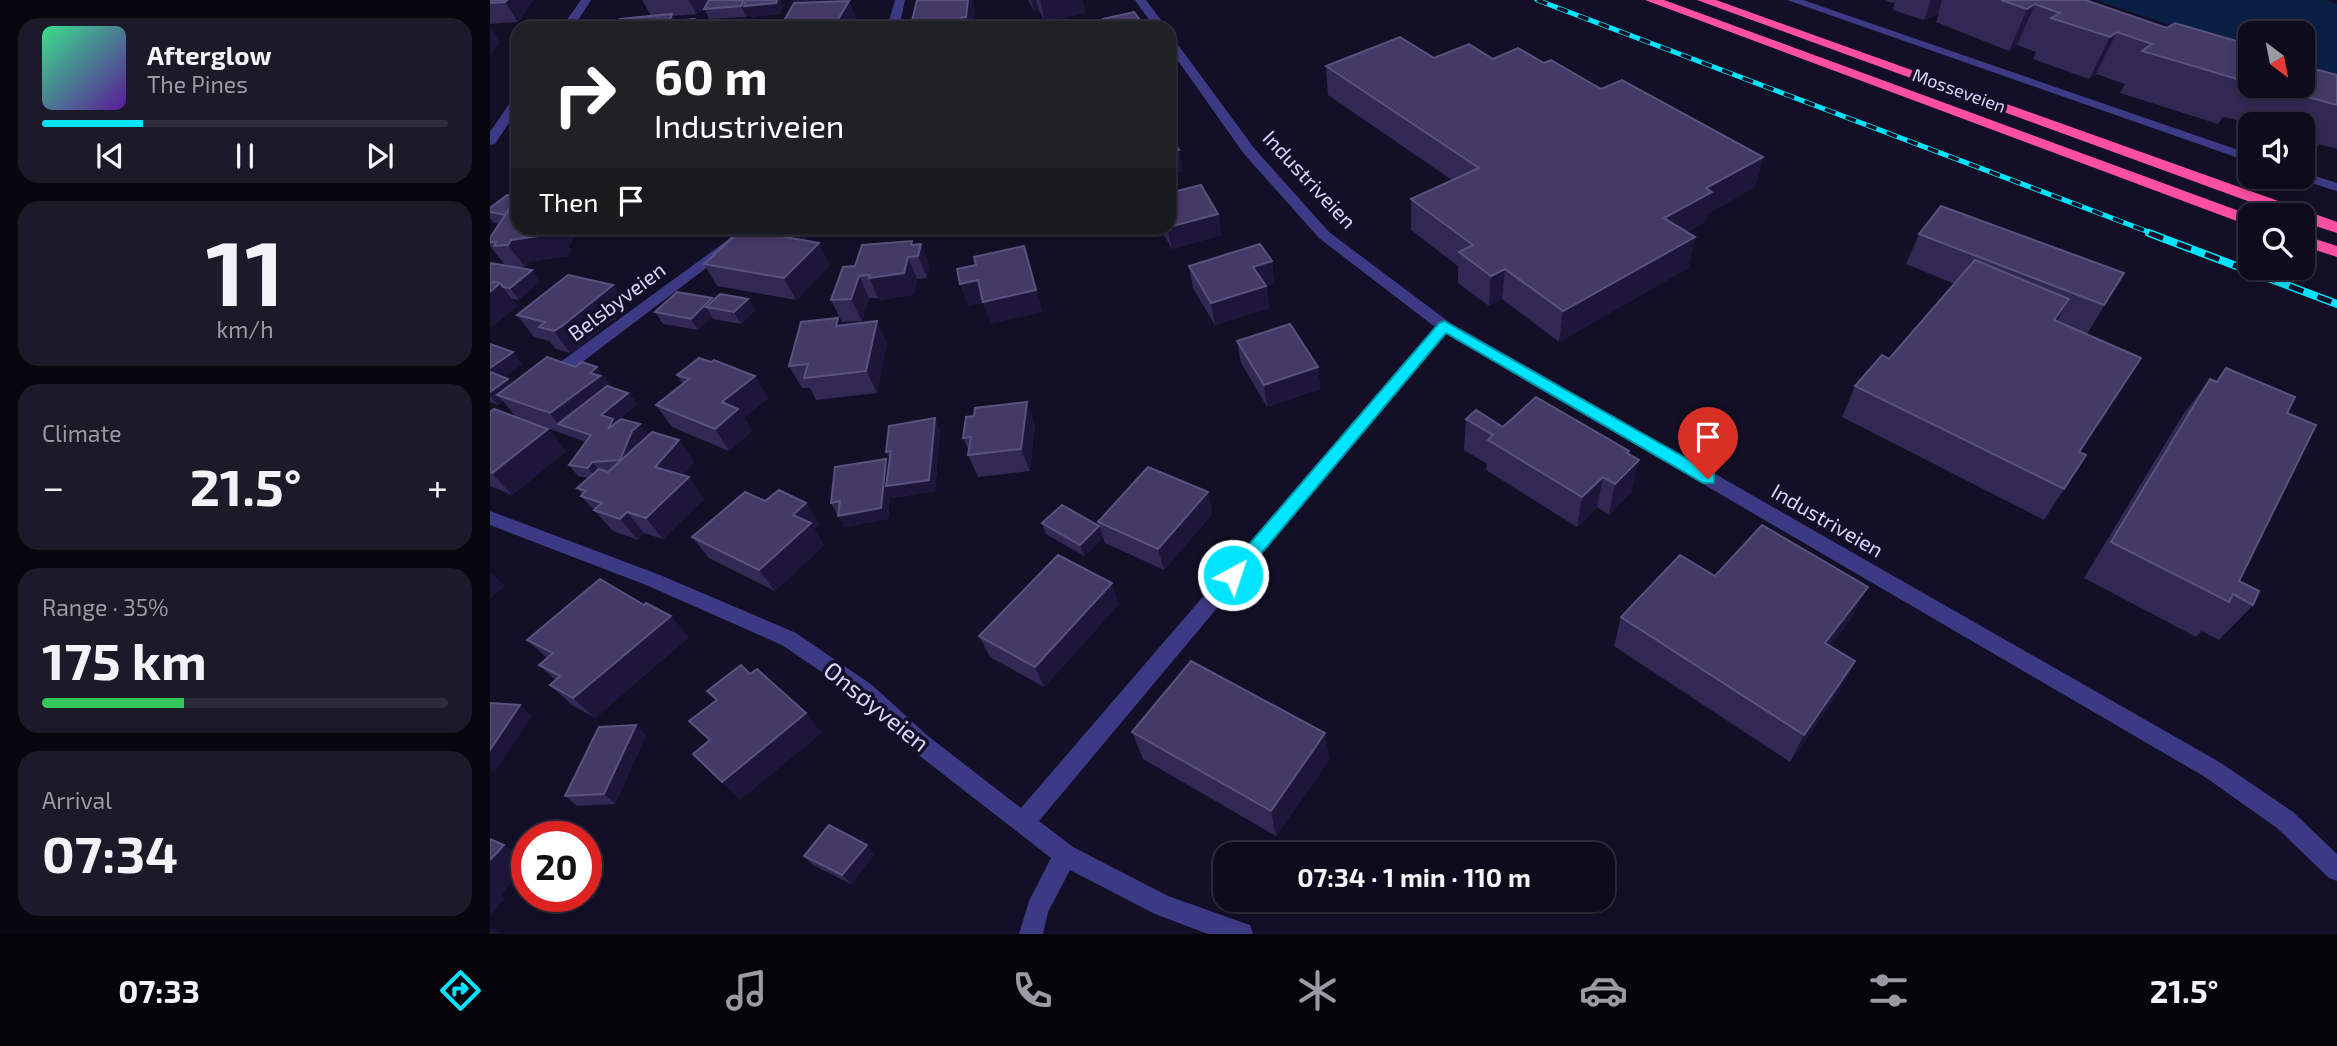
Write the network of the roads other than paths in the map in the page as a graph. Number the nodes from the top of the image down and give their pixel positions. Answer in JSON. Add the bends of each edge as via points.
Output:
{"nodes":[{"id":1,"x":586,"y":0,"type":"edge"},
{"id":2,"x":900,"y":0,"type":"edge"},
{"id":3,"x":1140,"y":0,"type":"edge"},
{"id":4,"x":1652,"y":0,"type":"edge"},
{"id":5,"x":1704,"y":0,"type":"edge"},
{"id":6,"x":1792,"y":0,"type":"edge"},
{"id":7,"x":572,"y":21,"type":"edge"},
{"id":8,"x":895,"y":21,"type":"edge"},
{"id":9,"x":1156,"y":21,"type":"edge"},
{"id":10,"x":1176,"y":50,"type":"edge"},
{"id":11,"x":511,"y":110,"type":"edge"},
{"id":12,"x":490,"y":141,"type":"edge"},
{"id":13,"x":2238,"y":154,"type":"edge"},
{"id":14,"x":2315,"y":180,"type":"edge"},
{"id":15,"x":2337,"y":187,"type":"edge"},
{"id":16,"x":2266,"y":203,"type":"edge"},
{"id":17,"x":2238,"y":217,"type":"edge"},
{"id":18,"x":2315,"y":220,"type":"edge"},
{"id":19,"x":2337,"y":228,"type":"edge"},
{"id":20,"x":743,"y":235,"type":"edge"},
{"id":21,"x":2315,"y":244,"type":"edge"},
{"id":22,"x":2337,"y":252,"type":"edge"},
{"id":23,"x":1444,"y":326,"type":"junction"},
{"id":24,"x":541,"y":385,"type":"edge"},
{"id":25,"x":490,"y":518,"type":"edge"},
{"id":26,"x":1022,"y":824,"type":"junction"},
{"id":27,"x":1065,"y":855,"type":"junction"},
{"id":28,"x":2337,"y":870,"type":"edge"},
{"id":29,"x":1031,"y":934,"type":"edge"},
{"id":30,"x":1241,"y":934,"type":"edge"}],
"edges":[{"from":1,"to":7,"type":"street"},
{"from":2,"to":8,"type":"street"},
{"from":3,"to":9,"type":"street"},
{"from":4,"to":17,"type":"highway","name":"Mosseveien"},
{"from":5,"to":16,"type":"highway","name":"Mosseveien"},
{"from":6,"to":13,"type":"street"},
{"from":10,"to":23,"type":"street","name":"Industriveien","via":[[1248,150],[1324,235]]},
{"from":11,"to":12,"type":"street"},
{"from":14,"to":15,"type":"street"},
{"from":18,"to":19,"type":"highway","name":"Mosseveien"},
{"from":20,"to":24,"type":"street","name":"Belsbyveien"},
{"from":21,"to":22,"type":"highway"},
{"from":23,"to":26,"type":"street"},
{"from":23,"to":28,"type":"street","name":"Industriveien","via":[[2213,770],[2286,820]]},
{"from":25,"to":26,"type":"street","name":"Onsøyveien","via":[[653,580],[789,639],[865,691],[920,743]]},
{"from":26,"to":27,"type":"street","name":"Onsøyveien"},
{"from":27,"to":29,"type":"street","via":[[1037,909]]},
{"from":27,"to":30,"type":"street","name":"Onsøyveien","via":[[1163,906]]}]}
